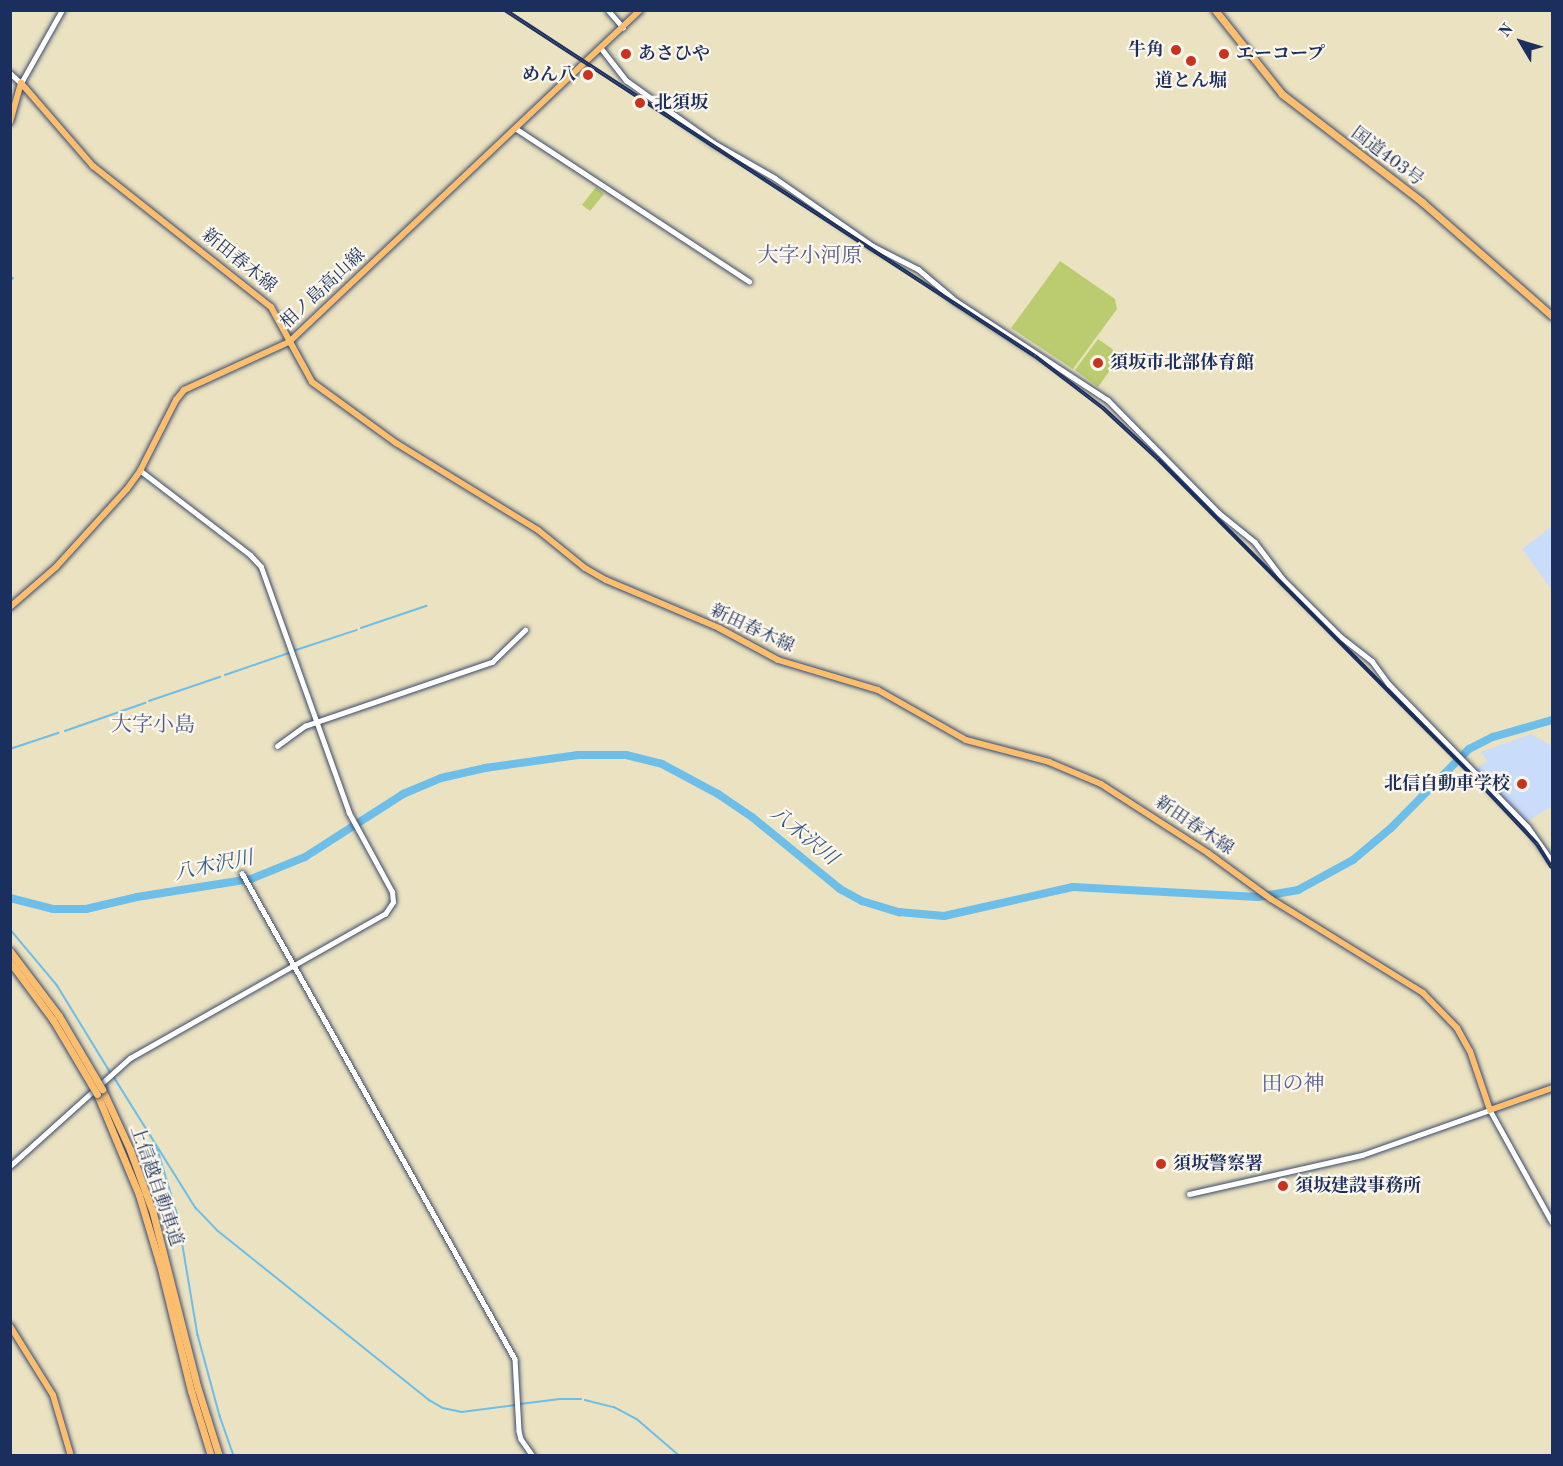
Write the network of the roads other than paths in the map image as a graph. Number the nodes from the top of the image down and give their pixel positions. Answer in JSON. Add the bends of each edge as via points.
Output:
{"nodes":[{"id":1,"x":62,"y":10,"type":"edge"},
{"id":2,"x":608,"y":10,"type":"edge"},
{"id":3,"x":640,"y":10,"type":"edge"},
{"id":4,"x":1215,"y":10,"type":"edge"},
{"id":5,"x":623,"y":27,"type":"junction"},
{"id":6,"x":601,"y":48,"type":"junction"},
{"id":7,"x":10,"y":73,"type":"edge"},
{"id":8,"x":21,"y":83,"type":"junction"},
{"id":9,"x":10,"y":122,"type":"edge"},
{"id":10,"x":515,"y":128,"type":"junction"},
{"id":11,"x":749,"y":281,"type":"dead end"},
{"id":12,"x":1552,"y":316,"type":"edge"},
{"id":13,"x":290,"y":342,"type":"junction"},
{"id":14,"x":140,"y":471,"type":"junction"},
{"id":15,"x":10,"y":607,"type":"edge"},
{"id":16,"x":525,"y":630,"type":"dead end"},
{"id":17,"x":318,"y":722,"type":"junction"},
{"id":18,"x":277,"y":746,"type":"dead end"},
{"id":19,"x":1552,"y":861,"type":"edge"},
{"id":20,"x":242,"y":873,"type":"dead end"},
{"id":21,"x":10,"y":951,"type":"edge"},
{"id":22,"x":10,"y":962,"type":"edge"},
{"id":23,"x":294,"y":965,"type":"junction"},
{"id":24,"x":1552,"y":1088,"type":"edge"},
{"id":25,"x":99,"y":1092,"type":"junction"},
{"id":26,"x":1490,"y":1110,"type":"junction"},
{"id":27,"x":10,"y":1166,"type":"edge"},
{"id":28,"x":1190,"y":1194,"type":"dead end"},
{"id":29,"x":1552,"y":1222,"type":"edge"},
{"id":30,"x":10,"y":1326,"type":"edge"},
{"id":31,"x":71,"y":1455,"type":"edge"},
{"id":32,"x":211,"y":1455,"type":"edge"},
{"id":33,"x":219,"y":1455,"type":"edge"},
{"id":34,"x":533,"y":1455,"type":"edge"}],
"edges":[{"from":1,"to":8,"type":"street"},
{"from":2,"to":5,"type":"street"},
{"from":3,"to":5,"type":"main road","name":"相ノ島高山線"},
{"from":4,"to":12,"type":"highway","name":"国道403号","via":[[1282,94],[1422,202]]},
{"from":5,"to":6,"type":"main road","name":"相ノ島高山線"},
{"from":6,"to":10,"type":"main road","name":"相ノ島高山線"},
{"from":6,"to":19,"type":"street","via":[[626,80],[714,142],[775,178],[873,246],[918,269],[956,301],[1108,400],[1219,513],[1255,542],[1283,579],[1372,661],[1389,684],[1528,827]]},
{"from":7,"to":8,"type":"street"},
{"from":8,"to":9,"type":"main road"},
{"from":8,"to":13,"type":"main road","name":"新田春木線","via":[[93,166],[263,299]]},
{"from":10,"to":11,"type":"street"},
{"from":10,"to":13,"type":"main road","name":"相ノ島高山線"},
{"from":13,"to":14,"type":"main road","name":"相ノ島高山線","via":[[184,390]]},
{"from":13,"to":26,"type":"main road","name":"新田春木線","via":[[305,373],[317,386],[396,443],[538,530],[597,576],[719,628],[778,660],[878,690],[966,740],[1049,762],[1131,801],[1271,899],[1372,964],[1408,982],[1436,1005],[1470,1051]]},
{"from":14,"to":15,"type":"main road","name":"相ノ島高山線","via":[[56,567]]},
{"from":14,"to":17,"type":"street","via":[[261,567]]},
{"from":16,"to":17,"type":"street","via":[[492,662]]},
{"from":17,"to":18,"type":"street","via":[[294,732]]},
{"from":17,"to":23,"type":"street","via":[[349,813],[392,892],[393,902],[389,911]]},
{"from":20,"to":23,"type":"street"},
{"from":21,"to":25,"type":"highway","name":"上信越自動車道","bridge":true,"via":[[60,1016]]},
{"from":22,"to":25,"type":"highway","name":"上信越自動車道","bridge":true},
{"from":23,"to":27,"type":"street","via":[[151,1045],[109,1076]]},
{"from":23,"to":34,"type":"street","via":[[515,1359],[521,1439]]},
{"from":24,"to":26,"type":"main road"},
{"from":25,"to":32,"type":"highway","name":"上信越自動車道","via":[[140,1195]]},
{"from":25,"to":33,"type":"highway","name":"上信越自動車道","via":[[130,1150],[149,1202]]},
{"from":26,"to":28,"type":"street","via":[[1362,1155]]},
{"from":26,"to":29,"type":"street"},
{"from":30,"to":31,"type":"main road","via":[[48,1385]]}]}
